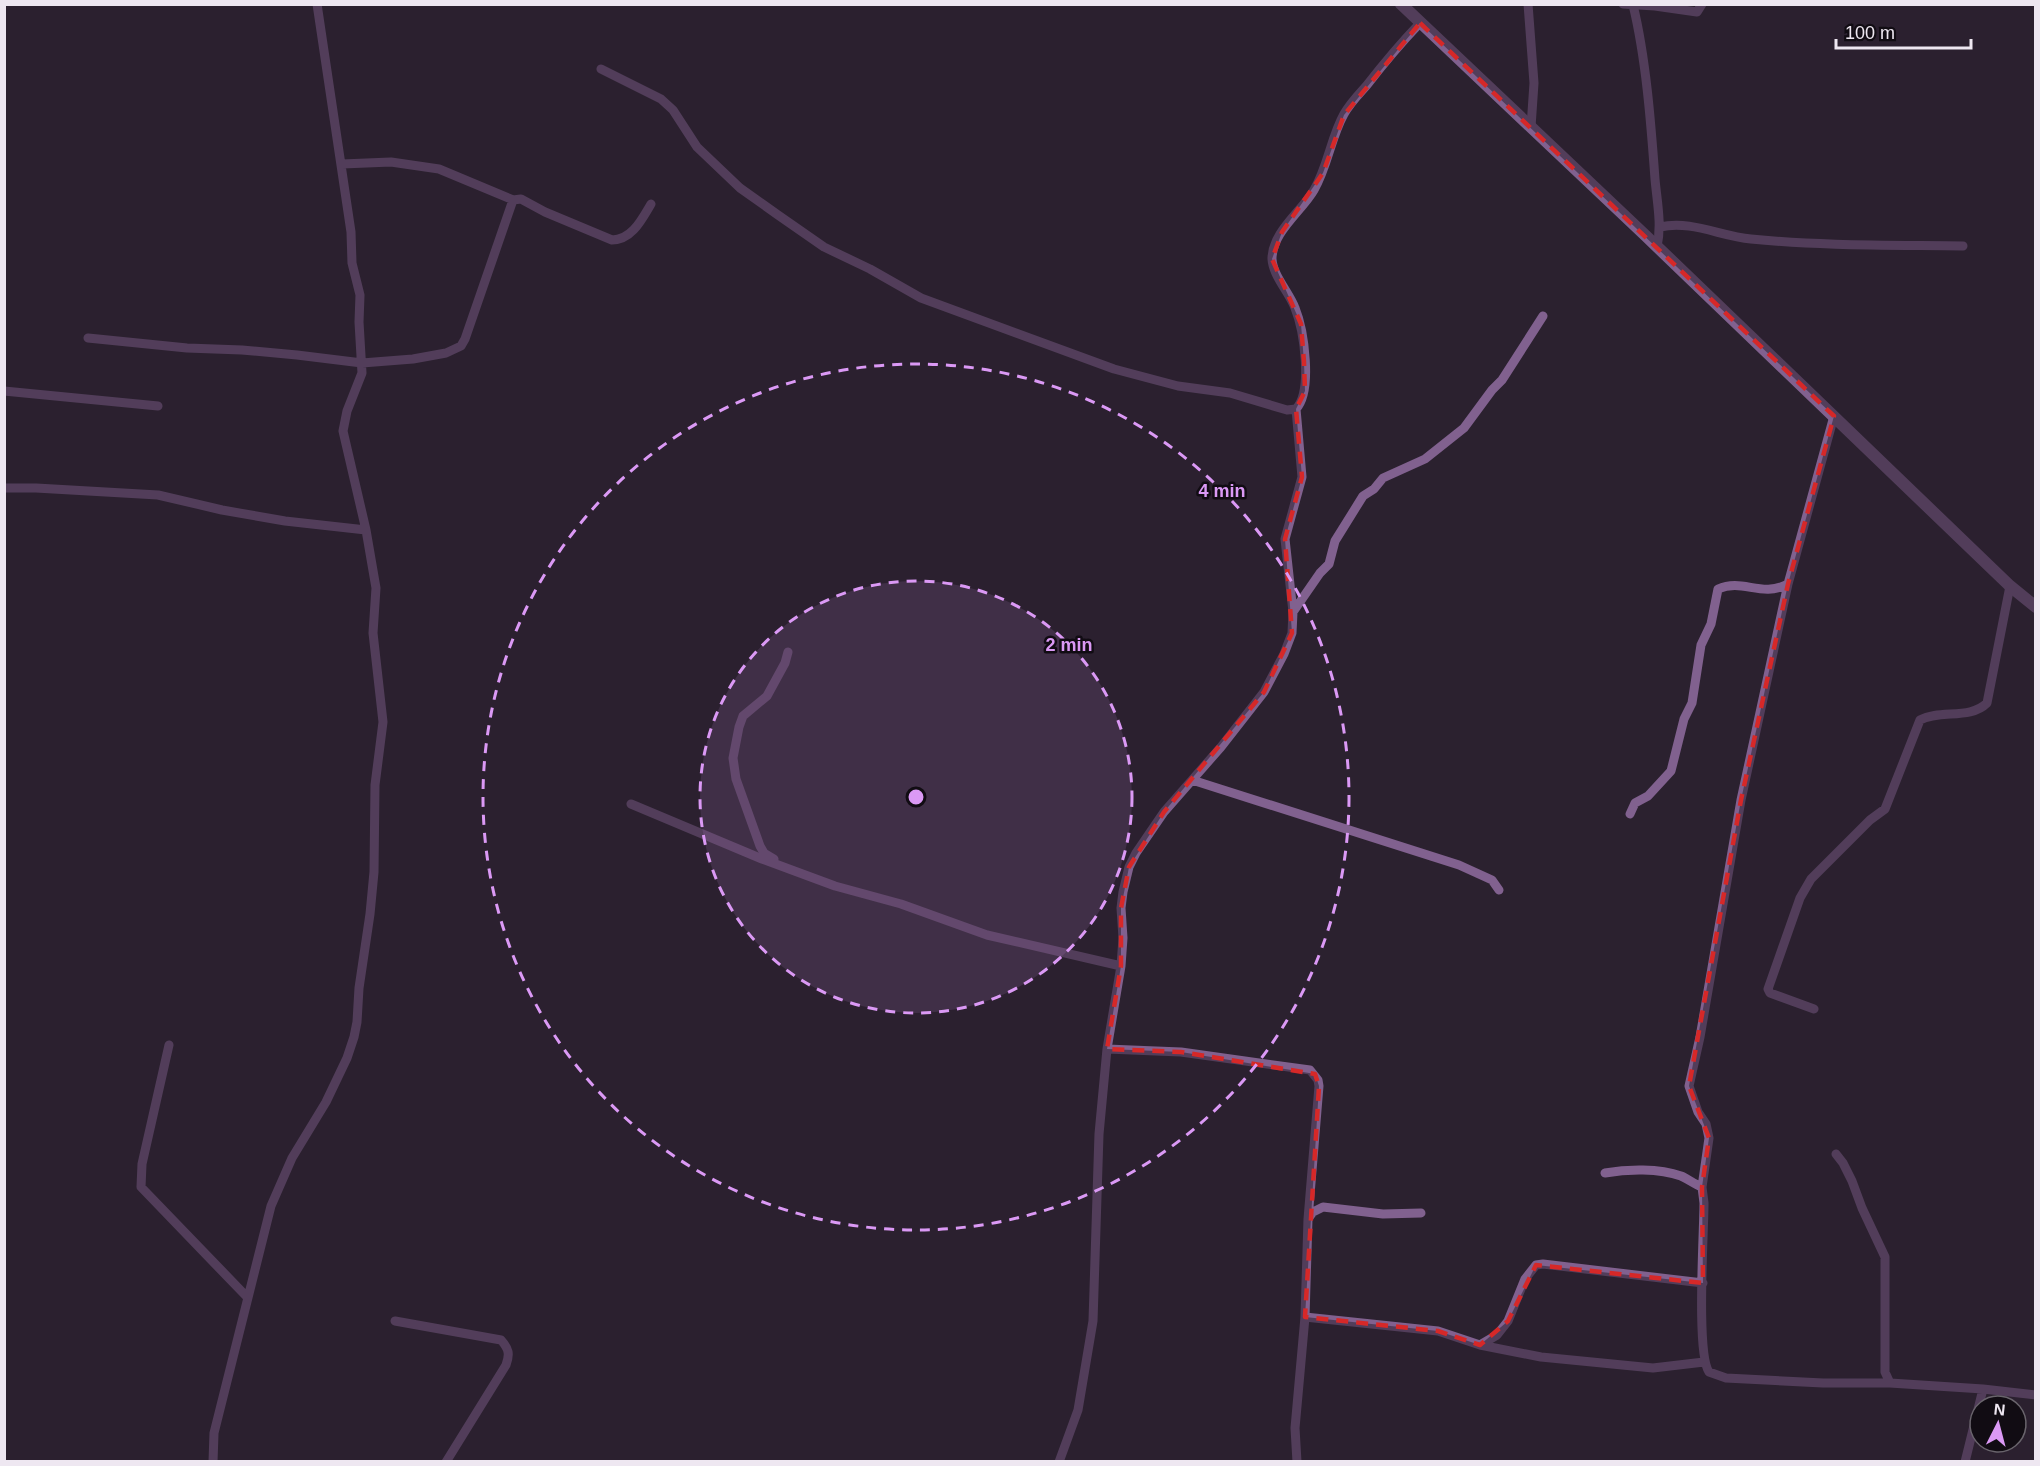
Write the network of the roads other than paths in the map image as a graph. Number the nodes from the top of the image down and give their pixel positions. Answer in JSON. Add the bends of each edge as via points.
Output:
{"nodes":[{"id":1,"x":317,"y":4,"type":"edge"},
{"id":2,"x":1401,"y":4,"type":"edge"},
{"id":3,"x":1528,"y":4,"type":"edge"},
{"id":4,"x":1702,"y":4,"type":"edge"},
{"id":5,"x":1628,"y":5,"type":"edge"},
{"id":6,"x":1420,"y":23,"type":"junction"},
{"id":7,"x":602,"y":69,"type":"dead end"},
{"id":8,"x":1531,"y":127,"type":"junction"},
{"id":9,"x":342,"y":164,"type":"junction"},
{"id":10,"x":513,"y":200,"type":"junction"},
{"id":11,"x":651,"y":204,"type":"dead end"},
{"id":12,"x":1660,"y":227,"type":"junction"},
{"id":13,"x":1964,"y":246,"type":"dead end"},
{"id":14,"x":1658,"y":247,"type":"junction"},
{"id":15,"x":1543,"y":316,"type":"dead end"},
{"id":16,"x":88,"y":338,"type":"dead end"},
{"id":17,"x":362,"y":363,"type":"junction"},
{"id":18,"x":4,"y":391,"type":"edge"},
{"id":19,"x":158,"y":406,"type":"dead end"},
{"id":20,"x":1296,"y":409,"type":"junction"},
{"id":21,"x":1834,"y":416,"type":"junction"},
{"id":22,"x":4,"y":488,"type":"edge"},
{"id":23,"x":366,"y":530,"type":"junction"},
{"id":24,"x":1788,"y":584,"type":"junction"},
{"id":25,"x":2010,"y":586,"type":"junction"},
{"id":26,"x":2036,"y":607,"type":"edge"},
{"id":27,"x":1293,"y":612,"type":"junction"},
{"id":28,"x":788,"y":652,"type":"dead end"},
{"id":29,"x":1192,"y":780,"type":"junction"},
{"id":30,"x":631,"y":804,"type":"dead end"},
{"id":31,"x":1630,"y":814,"type":"dead end"},
{"id":32,"x":797,"y":872,"type":"junction"},
{"id":33,"x":1499,"y":890,"type":"dead end"},
{"id":34,"x":1121,"y":966,"type":"junction"},
{"id":35,"x":1814,"y":1009,"type":"dead end"},
{"id":36,"x":169,"y":1044,"type":"dead end"},
{"id":37,"x":1107,"y":1049,"type":"junction"},
{"id":38,"x":1836,"y":1154,"type":"dead end"},
{"id":39,"x":1605,"y":1173,"type":"dead end"},
{"id":40,"x":1702,"y":1187,"type":"junction"},
{"id":41,"x":1421,"y":1213,"type":"dead end"},
{"id":42,"x":1308,"y":1219,"type":"junction"},
{"id":43,"x":1703,"y":1283,"type":"junction"},
{"id":44,"x":248,"y":1298,"type":"junction"},
{"id":45,"x":1305,"y":1317,"type":"junction"},
{"id":46,"x":395,"y":1321,"type":"dead end"},
{"id":47,"x":1480,"y":1345,"type":"junction"},
{"id":48,"x":1704,"y":1362,"type":"junction"},
{"id":49,"x":1890,"y":1383,"type":"junction"},
{"id":50,"x":1983,"y":1389,"type":"junction"},
{"id":51,"x":2036,"y":1395,"type":"edge"},
{"id":52,"x":213,"y":1461,"type":"edge"},
{"id":53,"x":446,"y":1461,"type":"edge"},
{"id":54,"x":1059,"y":1461,"type":"edge"},
{"id":55,"x":1298,"y":1461,"type":"edge"},
{"id":56,"x":1965,"y":1461,"type":"edge"}],
"edges":[{"from":1,"to":9,"type":"street"},
{"from":2,"to":6,"type":"street"},
{"from":3,"to":8,"type":"street","via":[[1534,83]]},
{"from":4,"to":5,"type":"street","via":[[1697,12]]},
{"from":5,"to":12,"type":"street","via":[[1646,92]]},
{"from":6,"to":8,"type":"street"},
{"from":6,"to":20,"type":"street","via":[[1386,58],[1344,115],[1315,188],[1286,226],[1274,252],[1275,269],[1301,324],[1305,391]]},
{"from":7,"to":20,"type":"street","via":[[662,99],[697,147],[740,188],[824,247],[921,298],[1136,375]]},
{"from":8,"to":14,"type":"street"},
{"from":9,"to":10,"type":"street","via":[[391,162],[439,169]]},
{"from":9,"to":17,"type":"street","via":[[352,263],[359,287]]},
{"from":10,"to":11,"type":"street","via":[[521,199],[612,240],[621,240],[637,227]]},
{"from":10,"to":17,"type":"street","via":[[461,346],[413,359]]},
{"from":12,"to":13,"type":"street","via":[[1680,224],[1752,240]]},
{"from":12,"to":14,"type":"street"},
{"from":14,"to":21,"type":"street"},
{"from":15,"to":27,"type":"street","via":[[1502,380],[1464,428],[1425,459],[1383,478],[1363,496],[1335,541],[1329,564]]},
{"from":16,"to":17,"type":"street","via":[[297,354]]},
{"from":17,"to":23,"type":"street","via":[[343,425]]},
{"from":18,"to":19,"type":"street"},
{"from":20,"to":27,"type":"street","via":[[1302,477],[1285,539]]},
{"from":21,"to":24,"type":"street"},
{"from":21,"to":25,"type":"street"},
{"from":22,"to":23,"type":"street","via":[[158,495],[285,521]]},
{"from":23,"to":44,"type":"street","via":[[376,588],[373,633],[383,722],[375,785],[374,872],[357,1022],[347,1058],[278,1188]]},
{"from":24,"to":31,"type":"street","via":[[1767,591],[1728,584],[1718,589],[1711,624],[1701,645],[1692,704],[1684,719],[1671,771],[1635,803]]},
{"from":24,"to":40,"type":"street","via":[[1740,800],[1689,1086],[1709,1138]]},
{"from":25,"to":26,"type":"street"},
{"from":25,"to":35,"type":"street","via":[[1988,703],[1978,710],[1930,715],[1920,720],[1885,809],[1811,879],[1800,898],[1768,989]]},
{"from":27,"to":29,"type":"street","via":[[1292,633],[1264,692]]},
{"from":28,"to":32,"type":"street","via":[[767,696],[743,716],[733,765],[764,853]]},
{"from":29,"to":33,"type":"street","via":[[1459,865],[1492,880]]},
{"from":29,"to":34,"type":"street","via":[[1164,812],[1129,867],[1121,908]]},
{"from":30,"to":32,"type":"street"},
{"from":32,"to":34,"type":"street","via":[[987,935]]},
{"from":34,"to":37,"type":"street"},
{"from":36,"to":44,"type":"street","via":[[142,1164],[141,1187]]},
{"from":37,"to":42,"type":"street","via":[[1181,1052],[1311,1070],[1319,1086]]},
{"from":37,"to":54,"type":"street","via":[[1099,1134],[1093,1321],[1078,1410]]},
{"from":38,"to":49,"type":"street","via":[[1885,1257],[1885,1372]]},
{"from":39,"to":40,"type":"street","via":[[1670,1173]]},
{"from":40,"to":43,"type":"street"},
{"from":41,"to":42,"type":"street","via":[[1383,1214],[1323,1207]]},
{"from":42,"to":45,"type":"street"},
{"from":43,"to":47,"type":"street","via":[[1536,1265],[1525,1279],[1508,1321],[1497,1335]]},
{"from":43,"to":48,"type":"street"},
{"from":44,"to":52,"type":"street","via":[[214,1433]]},
{"from":45,"to":47,"type":"street","via":[[1438,1331]]},
{"from":45,"to":55,"type":"street","via":[[1295,1428]]},
{"from":46,"to":53,"type":"street","via":[[501,1340],[508,1347],[506,1365]]},
{"from":47,"to":48,"type":"street","via":[[1541,1357],[1653,1368]]},
{"from":48,"to":49,"type":"street","via":[[1709,1372],[1726,1378]]},
{"from":49,"to":50,"type":"street"},
{"from":50,"to":51,"type":"street"},
{"from":50,"to":56,"type":"street"}]}
